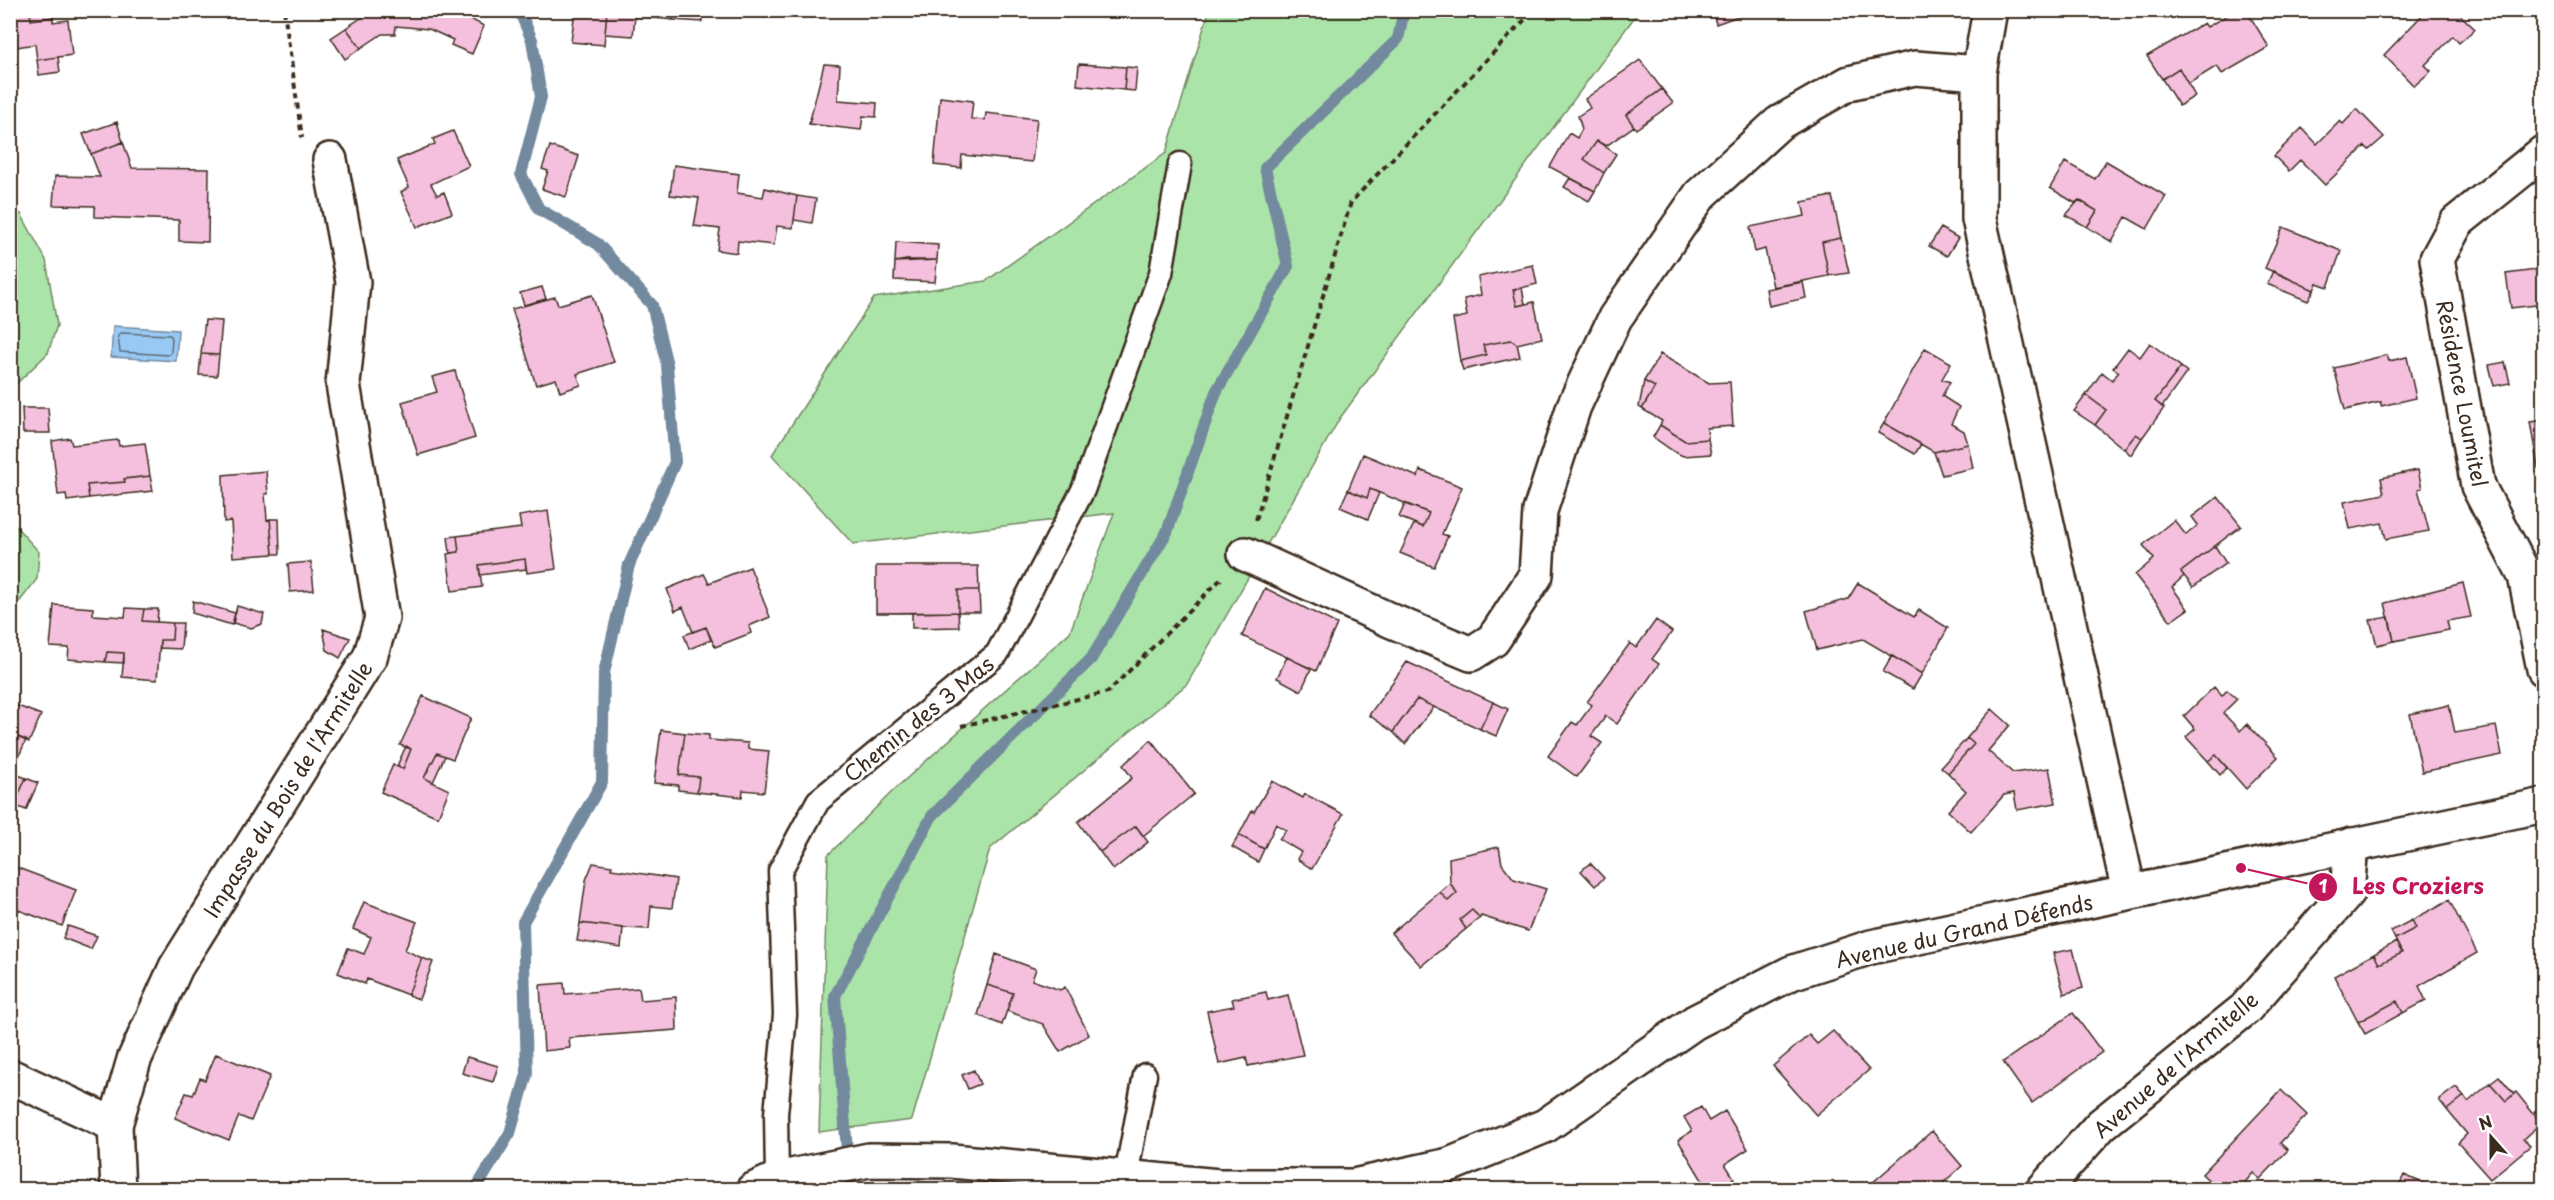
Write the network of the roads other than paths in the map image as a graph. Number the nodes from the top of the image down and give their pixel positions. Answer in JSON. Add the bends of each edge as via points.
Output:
{"nodes":[{"id":1,"x":1990,"y":10,"type":"edge"},
{"id":2,"x":1979,"y":73,"type":"junction"},
{"id":3,"x":2544,"y":152,"type":"edge"},
{"id":4,"x":330,"y":160,"type":"road end"},
{"id":5,"x":1180,"y":164,"type":"dead end"},
{"id":6,"x":1245,"y":554,"type":"road end"},
{"id":7,"x":2544,"y":669,"type":"edge"},
{"id":8,"x":2544,"y":805,"type":"edge"},
{"id":9,"x":2351,"y":845,"type":"junction"},
{"id":10,"x":2129,"y":892,"type":"junction"},
{"id":11,"x":1145,"y":1075,"type":"dead end"},
{"id":12,"x":10,"y":1076,"type":"edge"},
{"id":13,"x":115,"y":1125,"type":"junction"},
{"id":14,"x":1126,"y":1176,"type":"junction"},
{"id":15,"x":765,"y":1184,"type":"edge"},
{"id":16,"x":118,"y":1190,"type":"edge"},
{"id":17,"x":2043,"y":1190,"type":"edge"}],
"edges":[{"from":1,"to":2,"type":"street"},
{"from":2,"to":6,"type":"street","via":[[1915,68],[1850,84],[1779,123],[1700,195],[1615,318],[1574,406],[1540,511],[1536,575],[1493,640],[1471,654]]},
{"from":2,"to":10,"type":"street","via":[[1979,219]]},
{"from":3,"to":7,"type":"street","name":"Résidence Loumitel","via":[[2457,222],[2438,259],[2478,486],[2525,576]]},
{"from":4,"to":13,"type":"street","name":"Impasse du Bois de l'Armitelle","via":[[353,282],[344,384],[382,618],[370,657],[176,967],[134,1060]]},
{"from":5,"to":15,"type":"lane","name":"Chemin des 3 Mas","via":[[1161,273],[1083,490],[997,654],[818,801],[780,871],[784,1015],[776,1114]]},
{"from":8,"to":9,"type":"street","name":"Avenue du Grand Défends"},
{"from":9,"to":10,"type":"street","name":"Avenue du Grand Défends"},
{"from":9,"to":17,"type":"street","name":"Avenue de l'Armitelle","via":[[2347,893],[2245,1009],[2101,1125]]},
{"from":10,"to":14,"type":"street","name":"Avenue du Grand Défends","via":[[1871,948],[1791,973],[1695,1022],[1545,1126],[1449,1165],[1353,1186],[1219,1186]]},
{"from":11,"to":14,"type":"lane"},
{"from":12,"to":13,"type":"street"},
{"from":13,"to":16,"type":"street","name":"Impasse du Bois de l'Armitelle"},
{"from":14,"to":15,"type":"street","name":"Avenue du Grand Défends","via":[[952,1161],[869,1160]]}]}
